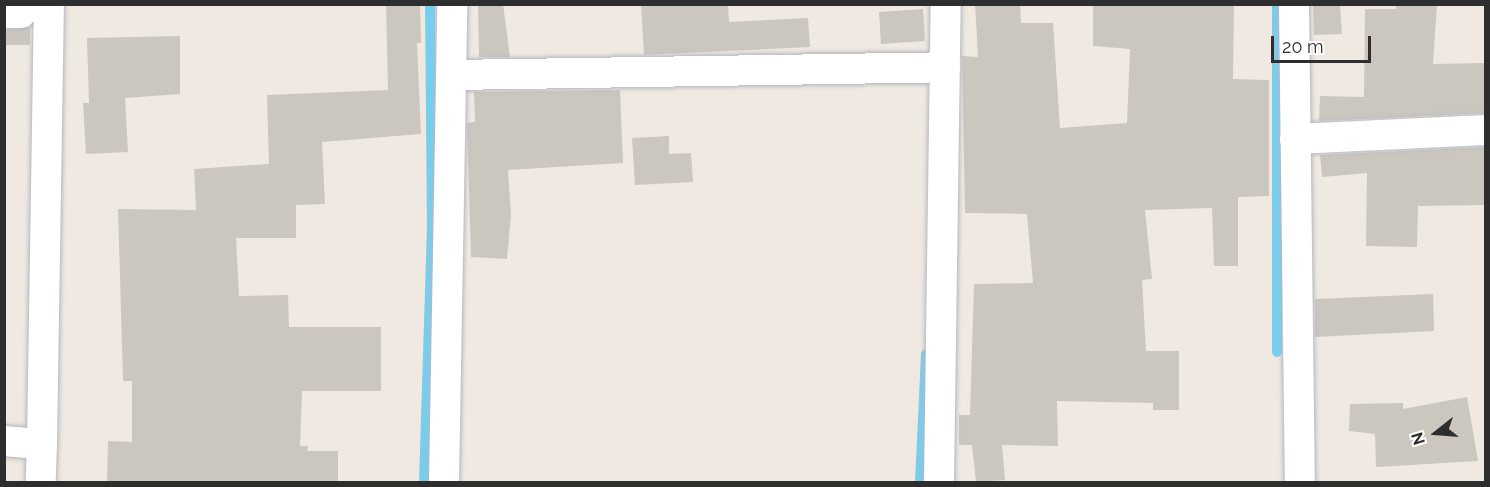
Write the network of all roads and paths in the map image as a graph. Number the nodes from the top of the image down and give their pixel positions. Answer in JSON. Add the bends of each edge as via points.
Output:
{"nodes":[{"id":1,"x":49,"y":4,"type":"edge"},
{"id":2,"x":452,"y":4,"type":"edge"},
{"id":3,"x":946,"y":4,"type":"edge"},
{"id":4,"x":1294,"y":4,"type":"edge"},
{"id":5,"x":945,"y":67,"type":"junction"},
{"id":6,"x":452,"y":75,"type":"junction"},
{"id":7,"x":1485,"y":130,"type":"edge"},
{"id":8,"x":1295,"y":140,"type":"junction"},
{"id":9,"x":4,"y":441,"type":"edge"},
{"id":10,"x":42,"y":444,"type":"junction"},
{"id":11,"x":41,"y":483,"type":"edge"},
{"id":12,"x":444,"y":483,"type":"edge"},
{"id":13,"x":939,"y":483,"type":"edge"},
{"id":14,"x":1300,"y":483,"type":"edge"}],
"edges":[{"from":1,"to":10,"type":"street"},
{"from":2,"to":6,"type":"street"},
{"from":3,"to":5,"type":"street"},
{"from":4,"to":8,"type":"street"},
{"from":5,"to":6,"type":"street"},
{"from":5,"to":13,"type":"street"},
{"from":6,"to":12,"type":"street"},
{"from":7,"to":8,"type":"street"},
{"from":8,"to":14,"type":"street"},
{"from":9,"to":10,"type":"street"},
{"from":10,"to":11,"type":"street"}]}
